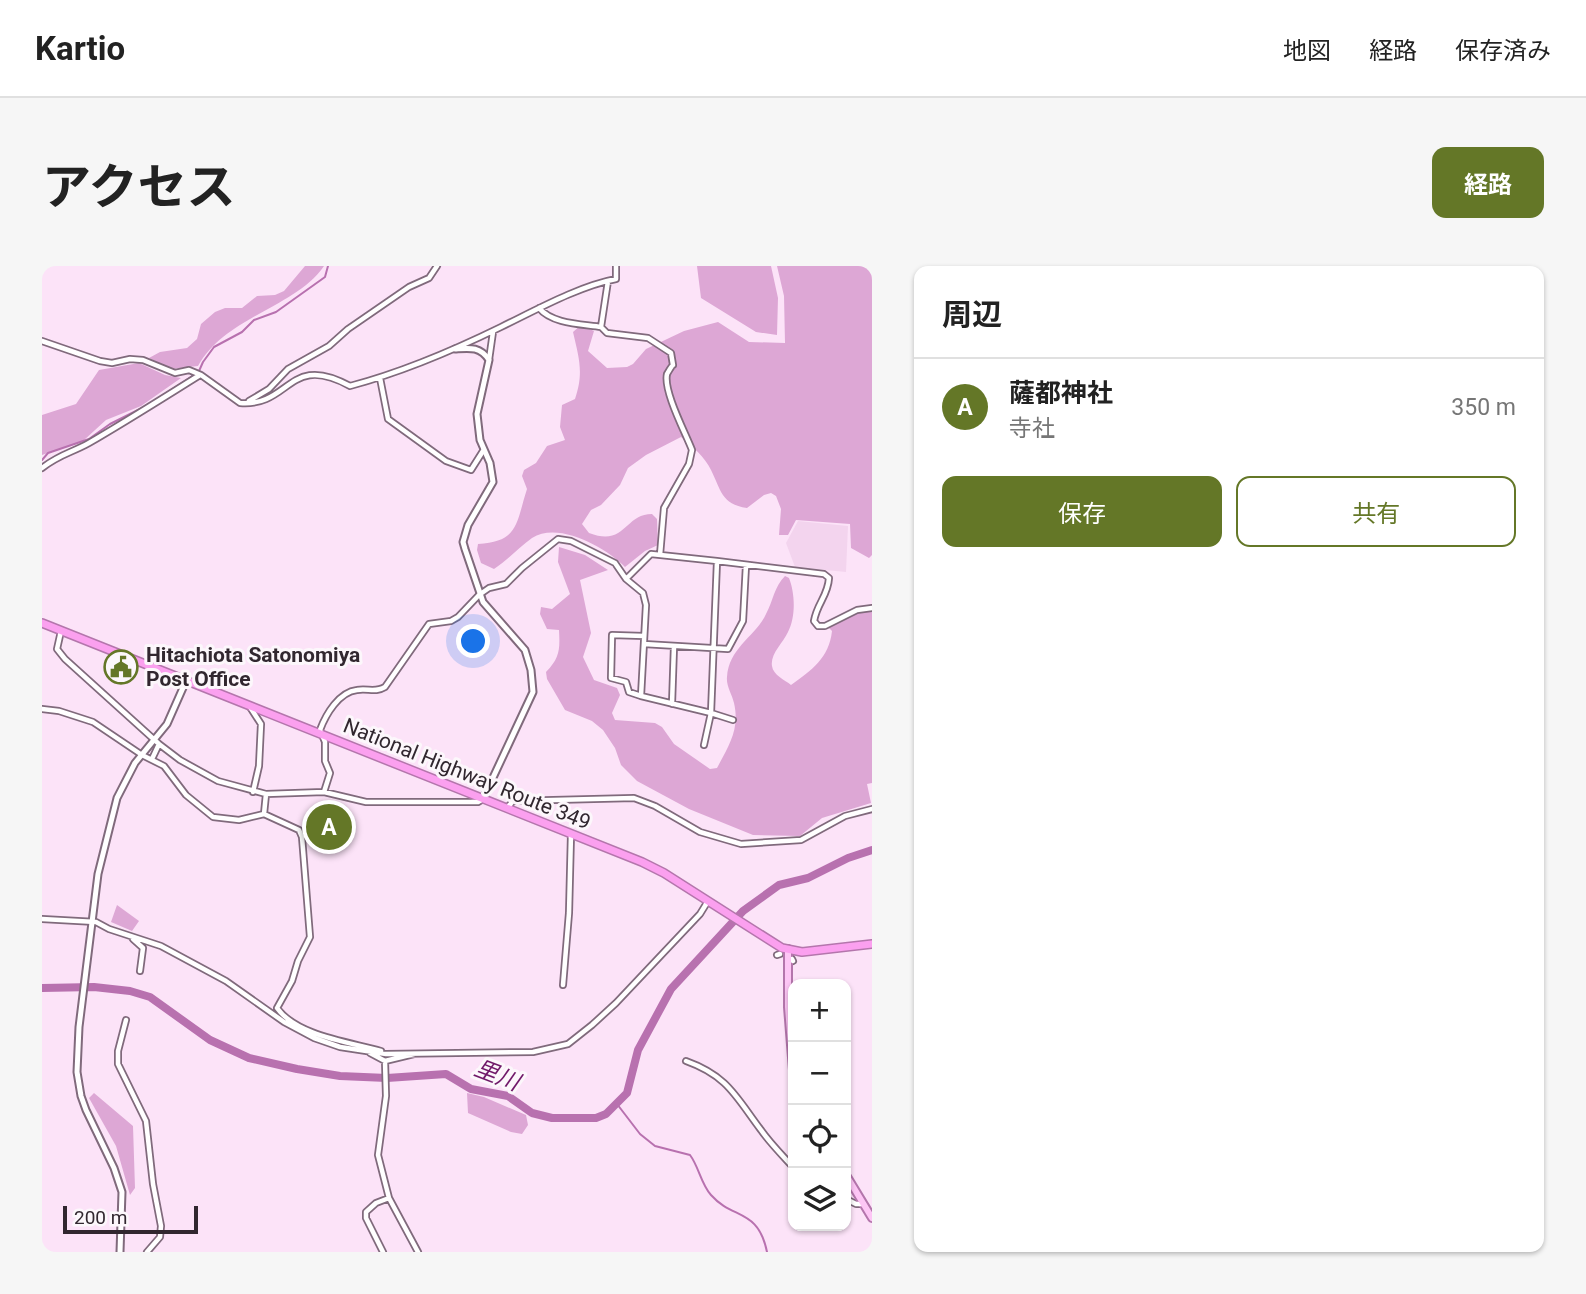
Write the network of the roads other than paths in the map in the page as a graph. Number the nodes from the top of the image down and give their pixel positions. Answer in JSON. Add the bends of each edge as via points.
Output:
{"nodes":[{"id":1,"x":438,"y":266,"type":"edge"},
{"id":2,"x":616,"y":266,"type":"edge"},
{"id":3,"x":608,"y":281,"type":"junction"},
{"id":4,"x":540,"y":308,"type":"junction"},
{"id":5,"x":601,"y":327,"type":"junction"},
{"id":6,"x":493,"y":331,"type":"junction"},
{"id":7,"x":42,"y":341,"type":"edge"},
{"id":8,"x":454,"y":349,"type":"junction"},
{"id":9,"x":489,"y":360,"type":"junction"},
{"id":10,"x":201,"y":375,"type":"junction"},
{"id":11,"x":380,"y":378,"type":"junction"},
{"id":12,"x":245,"y":404,"type":"junction"},
{"id":13,"x":484,"y":451,"type":"junction"},
{"id":14,"x":42,"y":468,"type":"edge"},
{"id":15,"x":660,"y":555,"type":"junction"},
{"id":16,"x":717,"y":561,"type":"junction"},
{"id":17,"x":746,"y":565,"type":"junction"},
{"id":18,"x":626,"y":579,"type":"junction"},
{"id":19,"x":479,"y":595,"type":"junction"},
{"id":20,"x":872,"y":608,"type":"edge"},
{"id":21,"x":42,"y":623,"type":"edge"},
{"id":22,"x":62,"y":630,"type":"junction"},
{"id":23,"x":644,"y":636,"type":"junction"},
{"id":24,"x":644,"y":644,"type":"junction"},
{"id":25,"x":674,"y":646,"type":"junction"},
{"id":26,"x":712,"y":648,"type":"junction"},
{"id":27,"x":186,"y":681,"type":"junction"},
{"id":28,"x":641,"y":696,"type":"junction"},
{"id":29,"x":672,"y":704,"type":"junction"},
{"id":30,"x":250,"y":706,"type":"junction"},
{"id":31,"x":42,"y":709,"type":"edge"},
{"id":32,"x":711,"y":713,"type":"junction"},
{"id":33,"x":733,"y":720,"type":"dead end"},
{"id":34,"x":321,"y":735,"type":"junction"},
{"id":35,"x":157,"y":742,"type":"junction"},
{"id":36,"x":704,"y":745,"type":"dead end"},
{"id":37,"x":142,"y":755,"type":"junction"},
{"id":38,"x":152,"y":759,"type":"junction"},
{"id":39,"x":253,"y":792,"type":"junction"},
{"id":40,"x":324,"y":792,"type":"junction"},
{"id":41,"x":266,"y":794,"type":"junction"},
{"id":42,"x":483,"y":799,"type":"junction"},
{"id":43,"x":507,"y":808,"type":"junction"},
{"id":44,"x":872,"y":809,"type":"edge"},
{"id":45,"x":264,"y":814,"type":"junction"},
{"id":46,"x":571,"y":834,"type":"junction"},
{"id":47,"x":711,"y":903,"type":"junction"},
{"id":48,"x":42,"y":919,"type":"edge"},
{"id":49,"x":93,"y":923,"type":"junction"},
{"id":50,"x":130,"y":936,"type":"junction"},
{"id":51,"x":872,"y":944,"type":"edge"},
{"id":52,"x":782,"y":953,"type":"junction"},
{"id":53,"x":140,"y":971,"type":"dead end"},
{"id":54,"x":563,"y":985,"type":"dead end"},
{"id":55,"x":280,"y":1013,"type":"junction"},
{"id":56,"x":126,"y":1020,"type":"dead end"},
{"id":57,"x":291,"y":1027,"type":"junction"},
{"id":58,"x":790,"y":1042,"type":"edge"},
{"id":59,"x":368,"y":1052,"type":"junction"},
{"id":60,"x":418,"y":1053,"type":"junction"},
{"id":61,"x":389,"y":1054,"type":"junction"},
{"id":62,"x":686,"y":1061,"type":"dead end"},
{"id":63,"x":385,"y":1063,"type":"junction"},
{"id":64,"x":788,"y":1161,"type":"edge"},
{"id":65,"x":851,"y":1184,"type":"edge"},
{"id":66,"x":388,"y":1198,"type":"junction"},
{"id":67,"x":851,"y":1202,"type":"edge"},
{"id":68,"x":863,"y":1204,"type":"junction"},
{"id":69,"x":872,"y":1217,"type":"edge"},
{"id":70,"x":120,"y":1252,"type":"edge"},
{"id":71,"x":146,"y":1252,"type":"edge"},
{"id":72,"x":383,"y":1252,"type":"edge"},
{"id":73,"x":418,"y":1252,"type":"edge"}],
"edges":[{"from":1,"to":12,"type":"street","via":[[429,278],[288,369],[270,389]]},
{"from":2,"to":3,"type":"street","via":[[616,279]]},
{"from":3,"to":4,"type":"street"},
{"from":3,"to":5,"type":"street"},
{"from":4,"to":5,"type":"street","via":[[544,315]]},
{"from":4,"to":6,"type":"street"},
{"from":5,"to":15,"type":"street","via":[[607,333],[653,340],[671,353],[673,360],[667,374],[669,393],[692,450],[664,508]]},
{"from":6,"to":8,"type":"street"},
{"from":6,"to":9,"type":"street"},
{"from":7,"to":10,"type":"street","via":[[100,361],[143,360],[175,373],[189,370]]},
{"from":8,"to":9,"type":"street","via":[[476,348]]},
{"from":8,"to":11,"type":"street"},
{"from":9,"to":13,"type":"street","via":[[477,414]]},
{"from":10,"to":12,"type":"street"},
{"from":10,"to":14,"type":"street"},
{"from":11,"to":12,"type":"street","via":[[350,386],[326,375],[303,376],[269,398]]},
{"from":11,"to":13,"type":"street","via":[[388,419],[446,461],[471,470]]},
{"from":13,"to":19,"type":"street","via":[[492,482],[463,542]]},
{"from":15,"to":16,"type":"street"},
{"from":15,"to":18,"type":"street","via":[[651,554]]},
{"from":16,"to":17,"type":"street"},
{"from":16,"to":26,"type":"street"},
{"from":17,"to":20,"type":"street","via":[[789,568],[829,578],[827,594],[815,612],[818,626]]},
{"from":17,"to":26,"type":"street","via":[[743,621],[728,649]]},
{"from":18,"to":19,"type":"street","via":[[615,563],[558,539],[506,583]]},
{"from":18,"to":23,"type":"street","via":[[645,598]]},
{"from":19,"to":34,"type":"street","via":[[451,621],[429,624],[385,687],[356,690],[341,697],[325,718]]},
{"from":19,"to":42,"type":"street","via":[[525,650],[533,692]]},
{"from":21,"to":22,"type":"highway","name":"National Highway Route 349"},
{"from":22,"to":27,"type":"highway","name":"National Highway Route 349"},
{"from":22,"to":35,"type":"street","via":[[59,653]]},
{"from":23,"to":24,"type":"street"},
{"from":23,"to":28,"type":"street","via":[[612,635],[611,677],[626,682],[629,692]]},
{"from":24,"to":25,"type":"street"},
{"from":24,"to":28,"type":"street"},
{"from":25,"to":26,"type":"street"},
{"from":25,"to":29,"type":"street"},
{"from":26,"to":32,"type":"street"},
{"from":27,"to":30,"type":"highway","name":"National Highway Route 349"},
{"from":27,"to":35,"type":"street"},
{"from":28,"to":29,"type":"street"},
{"from":29,"to":32,"type":"street"},
{"from":30,"to":34,"type":"highway","name":"National Highway Route 349"},
{"from":30,"to":39,"type":"street","via":[[261,724]]},
{"from":31,"to":37,"type":"street","via":[[93,722]]},
{"from":32,"to":33,"type":"street"},
{"from":32,"to":36,"type":"street"},
{"from":34,"to":40,"type":"street","via":[[330,773]]},
{"from":34,"to":42,"type":"highway","name":"National Highway Route 349"},
{"from":35,"to":37,"type":"street"},
{"from":35,"to":38,"type":"street"},
{"from":35,"to":39,"type":"street","via":[[218,781]]},
{"from":37,"to":38,"type":"street"},
{"from":37,"to":49,"type":"street","via":[[117,798],[98,874]]},
{"from":38,"to":45,"type":"street","via":[[213,817],[239,820]]},
{"from":39,"to":41,"type":"street"},
{"from":40,"to":41,"type":"street"},
{"from":40,"to":42,"type":"street","via":[[366,802]]},
{"from":41,"to":45,"type":"street"},
{"from":42,"to":43,"type":"highway","name":"National Highway Route 349"},
{"from":43,"to":44,"type":"street","via":[[513,801],[634,798],[700,832],[741,844],[801,840]]},
{"from":43,"to":46,"type":"highway","name":"National Highway Route 349"},
{"from":45,"to":55,"type":"street","via":[[299,830],[302,837],[310,937],[277,1004]]},
{"from":46,"to":47,"type":"highway","name":"National Highway Route 349","via":[[656,868]]},
{"from":46,"to":54,"type":"street"},
{"from":47,"to":52,"type":"highway","name":"National Highway Route 349"},
{"from":47,"to":60,"type":"street","via":[[616,1003],[568,1044],[533,1052]]},
{"from":48,"to":49,"type":"street"},
{"from":49,"to":50,"type":"street"},
{"from":49,"to":70,"type":"street","via":[[77,1072],[86,1110],[122,1192]]},
{"from":50,"to":53,"type":"street","via":[[143,948]]},
{"from":50,"to":57,"type":"street","via":[[207,970]]},
{"from":51,"to":52,"type":"highway","name":"National Highway Route 349"},
{"from":52,"to":58,"type":"main road"},
{"from":55,"to":57,"type":"street"},
{"from":55,"to":61,"type":"street","via":[[330,1039]]},
{"from":56,"to":71,"type":"street","via":[[118,1064],[146,1121],[161,1226],[160,1237]]},
{"from":57,"to":59,"type":"street","via":[[332,1044]]},
{"from":59,"to":61,"type":"street"},
{"from":59,"to":63,"type":"street"},
{"from":60,"to":61,"type":"street"},
{"from":60,"to":63,"type":"street"},
{"from":62,"to":64,"type":"street","via":[[724,1081]]},
{"from":63,"to":66,"type":"street","via":[[386,1096],[378,1155]]},
{"from":65,"to":68,"type":"main road"},
{"from":66,"to":72,"type":"street","via":[[366,1212]]},
{"from":66,"to":73,"type":"street"},
{"from":67,"to":68,"type":"street"},
{"from":68,"to":69,"type":"main road"}]}
